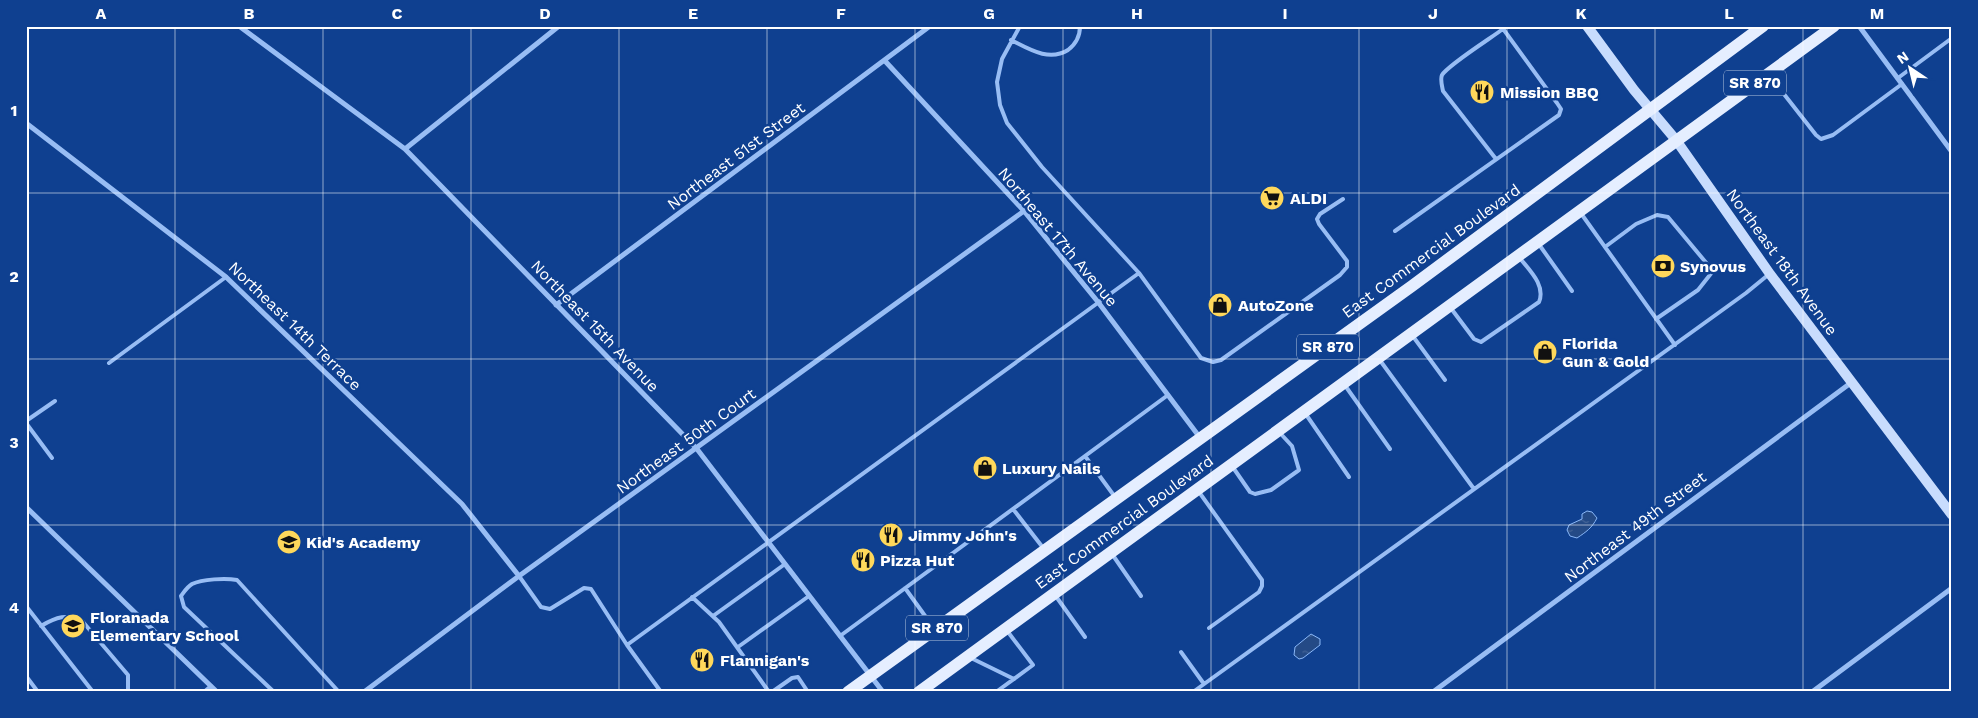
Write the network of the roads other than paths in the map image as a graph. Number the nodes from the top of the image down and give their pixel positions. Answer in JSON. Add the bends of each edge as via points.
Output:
{"nodes":[{"id":1,"x":239,"y":26,"type":"edge"},
{"id":2,"x":559,"y":26,"type":"edge"},
{"id":3,"x":930,"y":26,"type":"edge"},
{"id":4,"x":1020,"y":26,"type":"edge"},
{"id":5,"x":1080,"y":26,"type":"edge"},
{"id":6,"x":1587,"y":26,"type":"edge"},
{"id":7,"x":1764,"y":26,"type":"edge"},
{"id":8,"x":1834,"y":26,"type":"edge"},
{"id":9,"x":1859,"y":26,"type":"edge"},
{"id":10,"x":1502,"y":28,"type":"edge"},
{"id":11,"x":1952,"y":38,"type":"edge"},
{"id":12,"x":1011,"y":40,"type":"junction"},
{"id":13,"x":885,"y":61,"type":"junction"},
{"id":14,"x":1768,"y":74,"type":"junction"},
{"id":15,"x":1898,"y":78,"type":"junction"},
{"id":16,"x":1902,"y":84,"type":"junction"},
{"id":17,"x":1650,"y":110,"type":"junction"},
{"id":18,"x":26,"y":123,"type":"edge"},
{"id":19,"x":1676,"y":140,"type":"junction"},
{"id":20,"x":405,"y":149,"type":"junction"},
{"id":21,"x":1952,"y":152,"type":"edge"},
{"id":22,"x":1496,"y":159,"type":"junction"},
{"id":23,"x":1343,"y":199,"type":"dead end"},
{"id":24,"x":1579,"y":210,"type":"junction"},
{"id":25,"x":1024,"y":211,"type":"junction"},
{"id":26,"x":1395,"y":231,"type":"dead end"},
{"id":27,"x":1537,"y":241,"type":"junction"},
{"id":28,"x":1605,"y":247,"type":"junction"},
{"id":29,"x":1518,"y":255,"type":"junction"},
{"id":30,"x":1139,"y":273,"type":"junction"},
{"id":31,"x":1770,"y":274,"type":"junction"},
{"id":32,"x":226,"y":277,"type":"junction"},
{"id":33,"x":1572,"y":290,"type":"dead end"},
{"id":34,"x":1098,"y":302,"type":"junction"},
{"id":35,"x":556,"y":304,"type":"junction"},
{"id":36,"x":1449,"y":305,"type":"junction"},
{"id":37,"x":1656,"y":319,"type":"junction"},
{"id":38,"x":1411,"y":333,"type":"junction"},
{"id":39,"x":1675,"y":344,"type":"junction"},
{"id":40,"x":1378,"y":357,"type":"junction"},
{"id":41,"x":109,"y":362,"type":"dead end"},
{"id":42,"x":1445,"y":380,"type":"dead end"},
{"id":43,"x":1343,"y":382,"type":"junction"},
{"id":44,"x":1852,"y":382,"type":"junction"},
{"id":45,"x":1168,"y":395,"type":"junction"},
{"id":46,"x":55,"y":401,"type":"dead end"},
{"id":47,"x":1303,"y":411,"type":"junction"},
{"id":48,"x":26,"y":422,"type":"edge"},
{"id":49,"x":1278,"y":430,"type":"junction"},
{"id":50,"x":1201,"y":439,"type":"junction"},
{"id":51,"x":697,"y":449,"type":"junction"},
{"id":52,"x":1390,"y":449,"type":"dead end"},
{"id":53,"x":1085,"y":456,"type":"junction"},
{"id":54,"x":52,"y":458,"type":"dead end"},
{"id":55,"x":1230,"y":465,"type":"junction"},
{"id":56,"x":1349,"y":477,"type":"dead end"},
{"id":57,"x":1197,"y":489,"type":"junction"},
{"id":58,"x":1474,"y":489,"type":"junction"},
{"id":59,"x":1117,"y":500,"type":"junction"},
{"id":60,"x":26,"y":507,"type":"edge"},
{"id":61,"x":1013,"y":509,"type":"junction"},
{"id":62,"x":1952,"y":516,"type":"edge"},
{"id":63,"x":768,"y":542,"type":"junction"},
{"id":64,"x":1045,"y":550,"type":"junction"},
{"id":65,"x":1110,"y":552,"type":"junction"},
{"id":66,"x":785,"y":564,"type":"junction"},
{"id":67,"x":519,"y":576,"type":"junction"},
{"id":68,"x":905,"y":588,"type":"junction"},
{"id":69,"x":1952,"y":588,"type":"edge"},
{"id":70,"x":1054,"y":593,"type":"junction"},
{"id":71,"x":809,"y":596,"type":"junction"},
{"id":72,"x":1141,"y":596,"type":"dead end"},
{"id":73,"x":692,"y":597,"type":"junction"},
{"id":74,"x":26,"y":606,"type":"edge"},
{"id":75,"x":713,"y":616,"type":"junction"},
{"id":76,"x":41,"y":626,"type":"junction"},
{"id":77,"x":1005,"y":628,"type":"junction"},
{"id":78,"x":1209,"y":628,"type":"dead end"},
{"id":79,"x":934,"y":630,"type":"junction"},
{"id":80,"x":840,"y":636,"type":"junction"},
{"id":81,"x":1085,"y":637,"type":"dead end"},
{"id":82,"x":627,"y":644,"type":"junction"},
{"id":83,"x":738,"y":647,"type":"junction"},
{"id":84,"x":1181,"y":652,"type":"dead end"},
{"id":85,"x":967,"y":656,"type":"junction"},
{"id":86,"x":26,"y":676,"type":"edge"},
{"id":87,"x":870,"y":676,"type":"junction"},
{"id":88,"x":1014,"y":679,"type":"junction"},
{"id":89,"x":1204,"y":684,"type":"junction"},
{"id":90,"x":211,"y":686,"type":"junction"},
{"id":91,"x":38,"y":692,"type":"edge"},
{"id":92,"x":93,"y":692,"type":"edge"},
{"id":93,"x":128,"y":692,"type":"edge"},
{"id":94,"x":204,"y":692,"type":"edge"},
{"id":95,"x":217,"y":692,"type":"edge"},
{"id":96,"x":274,"y":692,"type":"edge"},
{"id":97,"x":339,"y":692,"type":"edge"},
{"id":98,"x":364,"y":692,"type":"edge"},
{"id":99,"x":660,"y":692,"type":"edge"},
{"id":100,"x":771,"y":692,"type":"edge"},
{"id":101,"x":808,"y":692,"type":"edge"},
{"id":102,"x":848,"y":692,"type":"edge"},
{"id":103,"x":883,"y":692,"type":"edge"},
{"id":104,"x":919,"y":692,"type":"edge"},
{"id":105,"x":996,"y":692,"type":"edge"},
{"id":106,"x":1193,"y":692,"type":"edge"},
{"id":107,"x":1433,"y":692,"type":"edge"},
{"id":108,"x":1812,"y":692,"type":"edge"}],
"edges":[{"from":1,"to":20,"type":"street","name":"Northeast 15th Avenue"},
{"from":2,"to":20,"type":"street"},
{"from":3,"to":13,"type":"street","name":"Northeast 51st Street"},
{"from":4,"to":12,"type":"lane"},
{"from":5,"to":12,"type":"lane","via":[[1078,40],[1055,56],[1035,52]]},
{"from":6,"to":17,"type":"street","name":"Northeast 18th Avenue"},
{"from":7,"to":17,"type":"main road","name":"East Commercial Boulevard","number":"SR 870"},
{"from":8,"to":14,"type":"main road","name":"East Commercial Boulevard","number":"SR 870"},
{"from":9,"to":15,"type":"street"},
{"from":10,"to":22,"type":"lane","via":[[1442,75],[1443,91]]},
{"from":10,"to":22,"type":"lane","via":[[1561,109],[1559,114]]},
{"from":11,"to":15,"type":"lane"},
{"from":12,"to":30,"type":"lane","via":[[1002,59],[997,82],[1000,106],[1007,123],[1042,167]]},
{"from":13,"to":25,"type":"street","name":"Northeast 17th Avenue"},
{"from":13,"to":35,"type":"street","name":"Northeast 51st Street"},
{"from":14,"to":16,"type":"lane","via":[[1816,135],[1822,138],[1833,135]]},
{"from":14,"to":19,"type":"main road","name":"East Commercial Boulevard","number":"SR 870"},
{"from":15,"to":16,"type":"street"},
{"from":16,"to":21,"type":"street"},
{"from":17,"to":19,"type":"street","name":"Northeast 18th Avenue"},
{"from":17,"to":50,"type":"main road","name":"East Commercial Boulevard","number":"SR 870"},
{"from":18,"to":32,"type":"street","name":"Northeast 14th Terrace"},
{"from":19,"to":24,"type":"main road","name":"East Commercial Boulevard","number":"SR 870"},
{"from":19,"to":31,"type":"street","name":"Northeast 18th Avenue"},
{"from":20,"to":35,"type":"street","name":"Northeast 15th Avenue"},
{"from":22,"to":26,"type":"lane"},
{"from":23,"to":30,"type":"lane","via":[[1320,214],[1318,219],[1347,261],[1347,267],[1221,360],[1212,362],[1201,358]]},
{"from":24,"to":27,"type":"main road","name":"East Commercial Boulevard","number":"SR 870"},
{"from":24,"to":28,"type":"lane"},
{"from":25,"to":34,"type":"street","name":"Northeast 17th Avenue"},
{"from":25,"to":51,"type":"street","name":"Northeast 50th Court"},
{"from":27,"to":29,"type":"main road","name":"East Commercial Boulevard","number":"SR 870"},
{"from":27,"to":33,"type":"lane"},
{"from":28,"to":37,"type":"lane"},
{"from":28,"to":37,"type":"lane","via":[[1636,224],[1657,215],[1668,217],[1713,271],[1698,290]]},
{"from":29,"to":36,"type":"main road","name":"East Commercial Boulevard","number":"SR 870"},
{"from":29,"to":36,"type":"lane","via":[[1542,288],[1539,302],[1481,342],[1474,338]]},
{"from":30,"to":34,"type":"lane"},
{"from":31,"to":39,"type":"lane"},
{"from":31,"to":44,"type":"street","name":"Northeast 18th Avenue"},
{"from":32,"to":41,"type":"lane"},
{"from":32,"to":67,"type":"street","name":"Northeast 14th Terrace","via":[[462,504]]},
{"from":34,"to":45,"type":"street","name":"Northeast 17th Avenue"},
{"from":34,"to":63,"type":"lane"},
{"from":35,"to":51,"type":"street","name":"Northeast 15th Avenue"},
{"from":36,"to":38,"type":"main road","name":"East Commercial Boulevard","number":"SR 870"},
{"from":37,"to":39,"type":"lane"},
{"from":38,"to":40,"type":"main road","name":"East Commercial Boulevard","number":"SR 870"},
{"from":38,"to":42,"type":"lane"},
{"from":39,"to":58,"type":"lane"},
{"from":40,"to":43,"type":"main road","name":"East Commercial Boulevard","number":"SR 870"},
{"from":40,"to":58,"type":"lane"},
{"from":43,"to":47,"type":"main road","name":"East Commercial Boulevard","number":"SR 870"},
{"from":43,"to":52,"type":"lane"},
{"from":44,"to":62,"type":"street","name":"Northeast 18th Avenue"},
{"from":44,"to":107,"type":"street","name":"Northeast 49th Street"},
{"from":45,"to":50,"type":"street","name":"Northeast 17th Avenue"},
{"from":45,"to":53,"type":"lane"},
{"from":46,"to":48,"type":"lane"},
{"from":47,"to":49,"type":"main road","name":"East Commercial Boulevard","number":"SR 870"},
{"from":47,"to":56,"type":"lane"},
{"from":48,"to":54,"type":"lane"},
{"from":49,"to":55,"type":"main road","name":"East Commercial Boulevard","number":"SR 870"},
{"from":49,"to":55,"type":"lane","via":[[1292,446],[1299,470],[1271,490],[1255,494]]},
{"from":50,"to":59,"type":"main road","name":"East Commercial Boulevard","number":"SR 870"},
{"from":51,"to":63,"type":"street","name":"Northeast 15th Avenue"},
{"from":51,"to":67,"type":"street","name":"Northeast 50th Court"},
{"from":53,"to":59,"type":"lane"},
{"from":53,"to":61,"type":"lane"},
{"from":55,"to":57,"type":"main road","name":"East Commercial Boulevard","number":"SR 870"},
{"from":57,"to":65,"type":"main road","name":"East Commercial Boulevard","number":"SR 870"},
{"from":57,"to":78,"type":"lane","via":[[1262,580],[1259,592]]},
{"from":58,"to":89,"type":"lane"},
{"from":59,"to":64,"type":"main road","name":"East Commercial Boulevard","number":"SR 870"},
{"from":60,"to":90,"type":"street"},
{"from":61,"to":64,"type":"lane"},
{"from":61,"to":68,"type":"lane"},
{"from":63,"to":66,"type":"street","name":"Northeast 15th Avenue"},
{"from":63,"to":73,"type":"lane"},
{"from":64,"to":79,"type":"main road","name":"East Commercial Boulevard","number":"SR 870"},
{"from":65,"to":70,"type":"main road","name":"East Commercial Boulevard","number":"SR 870"},
{"from":65,"to":72,"type":"lane"},
{"from":66,"to":71,"type":"street","name":"Northeast 15th Avenue"},
{"from":66,"to":75,"type":"lane"},
{"from":67,"to":82,"type":"lane","via":[[541,606],[550,609],[584,588],[591,589]]},
{"from":67,"to":98,"type":"street","name":"Northeast 50th Court"},
{"from":68,"to":79,"type":"lane"},
{"from":68,"to":80,"type":"lane"},
{"from":69,"to":108,"type":"street"},
{"from":70,"to":77,"type":"main road","name":"East Commercial Boulevard","number":"SR 870"},
{"from":70,"to":81,"type":"lane"},
{"from":71,"to":80,"type":"street","name":"Northeast 15th Avenue"},
{"from":71,"to":83,"type":"lane"},
{"from":73,"to":75,"type":"lane"},
{"from":73,"to":82,"type":"lane"},
{"from":74,"to":76,"type":"lane"},
{"from":75,"to":83,"type":"lane"},
{"from":76,"to":92,"type":"lane"},
{"from":76,"to":93,"type":"lane","via":[[64,616],[82,622],[128,675]]},
{"from":77,"to":85,"type":"main road","name":"East Commercial Boulevard","number":"SR 870"},
{"from":77,"to":88,"type":"lane","via":[[1033,665]]},
{"from":79,"to":87,"type":"main road","name":"East Commercial Boulevard","number":"SR 870"},
{"from":80,"to":87,"type":"street","name":"Northeast 15th Avenue"},
{"from":82,"to":99,"type":"lane"},
{"from":83,"to":100,"type":"lane"},
{"from":84,"to":89,"type":"lane"},
{"from":85,"to":88,"type":"lane"},
{"from":85,"to":104,"type":"main road","name":"East Commercial Boulevard","number":"SR 870"},
{"from":86,"to":91,"type":"lane"},
{"from":87,"to":102,"type":"main road","name":"East Commercial Boulevard","number":"SR 870"},
{"from":87,"to":103,"type":"street","name":"Northeast 15th Avenue"},
{"from":88,"to":105,"type":"lane"},
{"from":89,"to":106,"type":"lane"},
{"from":90,"to":94,"type":"lane"},
{"from":90,"to":95,"type":"street"},
{"from":96,"to":97,"type":"lane","via":[[184,606],[181,596],[187,588],[194,583],[211,580],[237,580]]},
{"from":100,"to":101,"type":"lane","via":[[798,677]]}]}
